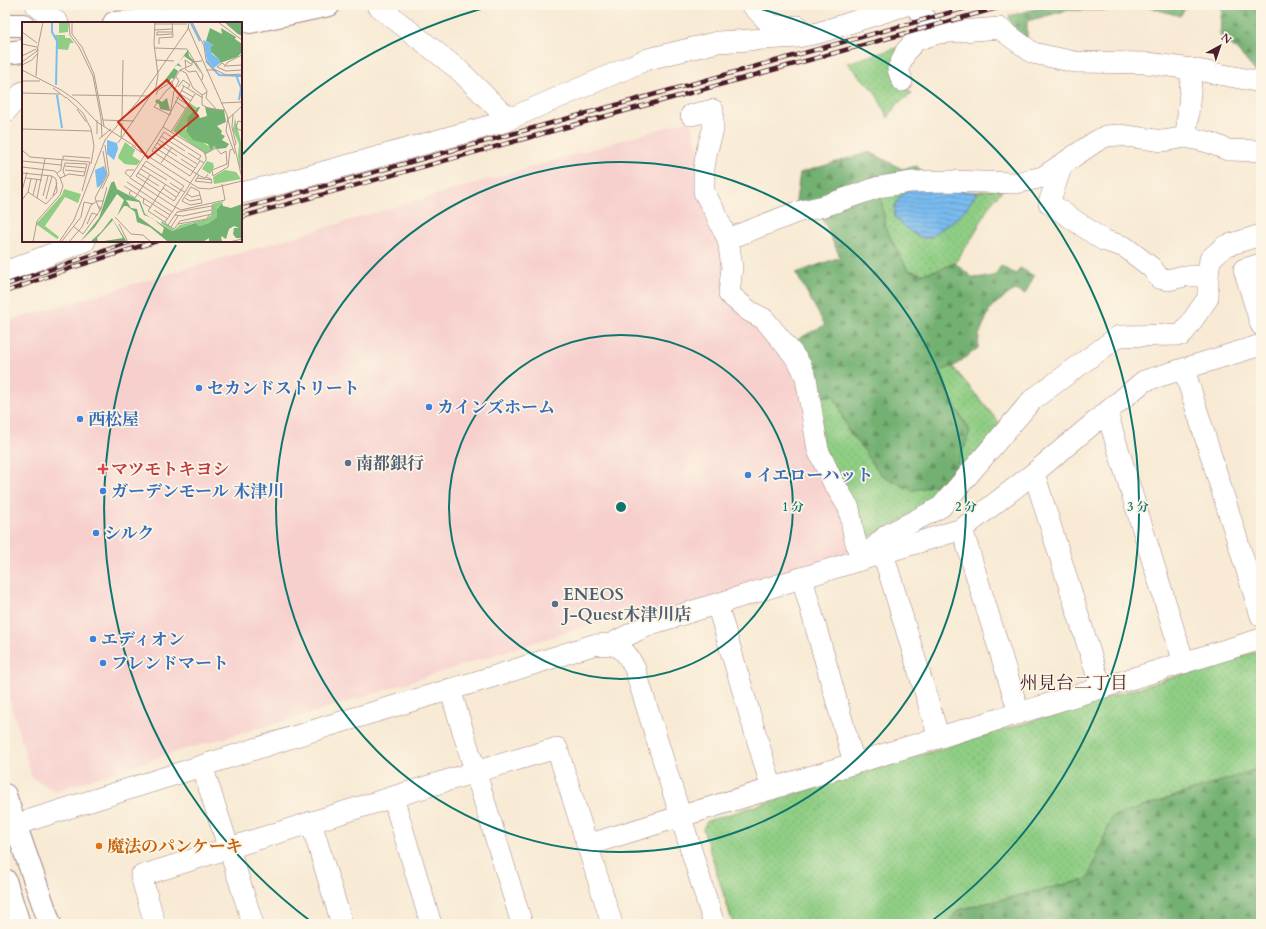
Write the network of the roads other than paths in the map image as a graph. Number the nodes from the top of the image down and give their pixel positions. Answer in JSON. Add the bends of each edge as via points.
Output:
{"nodes":[{"id":1,"x":36,"y":5,"type":"edge"},
{"id":2,"x":269,"y":5,"type":"edge"},
{"id":3,"x":329,"y":5,"type":"edge"},
{"id":4,"x":377,"y":5,"type":"edge"},
{"id":5,"x":752,"y":5,"type":"edge"},
{"id":6,"x":906,"y":5,"type":"edge"},
{"id":7,"x":914,"y":5,"type":"edge"},
{"id":8,"x":57,"y":22,"type":"edge"},
{"id":9,"x":127,"y":22,"type":"edge"},
{"id":10,"x":242,"y":23,"type":"edge"},
{"id":11,"x":5,"y":25,"type":"edge"},
{"id":12,"x":22,"y":25,"type":"edge"},
{"id":13,"x":834,"y":27,"type":"junction"},
{"id":14,"x":938,"y":33,"type":"junction"},
{"id":15,"x":22,"y":51,"type":"edge"},
{"id":16,"x":5,"y":53,"type":"edge"},
{"id":17,"x":1192,"y":69,"type":"junction"},
{"id":18,"x":902,"y":81,"type":"dead end"},
{"id":19,"x":1261,"y":82,"type":"edge"},
{"id":20,"x":22,"y":93,"type":"edge"},
{"id":21,"x":5,"y":112,"type":"edge"},
{"id":22,"x":691,"y":115,"type":"dead end"},
{"id":23,"x":511,"y":118,"type":"junction"},
{"id":24,"x":1186,"y":137,"type":"junction"},
{"id":25,"x":1261,"y":151,"type":"edge"},
{"id":26,"x":1062,"y":165,"type":"junction"},
{"id":27,"x":242,"y":193,"type":"edge"},
{"id":28,"x":1261,"y":235,"type":"edge"},
{"id":29,"x":728,"y":239,"type":"junction"},
{"id":30,"x":82,"y":242,"type":"edge"},
{"id":31,"x":1261,"y":264,"type":"edge"},
{"id":32,"x":5,"y":272,"type":"edge"},
{"id":33,"x":1208,"y":276,"type":"junction"},
{"id":34,"x":1261,"y":325,"type":"edge"},
{"id":35,"x":1261,"y":346,"type":"edge"},
{"id":36,"x":1184,"y":369,"type":"junction"},
{"id":37,"x":1106,"y":413,"type":"junction"},
{"id":38,"x":1034,"y":473,"type":"junction"},
{"id":39,"x":962,"y":529,"type":"junction"},
{"id":40,"x":883,"y":553,"type":"junction"},
{"id":41,"x":861,"y":560,"type":"junction"},
{"id":42,"x":802,"y":578,"type":"junction"},
{"id":43,"x":717,"y":604,"type":"junction"},
{"id":44,"x":1261,"y":616,"type":"edge"},
{"id":45,"x":1261,"y":639,"type":"edge"},
{"id":46,"x":610,"y":644,"type":"junction"},
{"id":47,"x":1184,"y":663,"type":"junction"},
{"id":48,"x":1101,"y":688,"type":"junction"},
{"id":49,"x":450,"y":689,"type":"junction"},
{"id":50,"x":1019,"y":713,"type":"junction"},
{"id":51,"x":939,"y":738,"type":"junction"},
{"id":52,"x":854,"y":764,"type":"junction"},
{"id":53,"x":202,"y":766,"type":"junction"},
{"id":54,"x":475,"y":771,"type":"junction"},
{"id":55,"x":772,"y":788,"type":"junction"},
{"id":56,"x":5,"y":795,"type":"edge"},
{"id":57,"x":393,"y":797,"type":"junction"},
{"id":58,"x":680,"y":817,"type":"junction"},
{"id":59,"x":311,"y":822,"type":"junction"},
{"id":60,"x":10,"y":826,"type":"edge"},
{"id":61,"x":587,"y":845,"type":"junction"},
{"id":62,"x":229,"y":848,"type":"junction"},
{"id":63,"x":5,"y":880,"type":"edge"},
{"id":64,"x":19,"y":924,"type":"edge"},
{"id":65,"x":50,"y":924,"type":"edge"},
{"id":66,"x":155,"y":924,"type":"edge"},
{"id":67,"x":253,"y":924,"type":"edge"},
{"id":68,"x":342,"y":924,"type":"edge"},
{"id":69,"x":431,"y":924,"type":"edge"},
{"id":70,"x":522,"y":924,"type":"edge"},
{"id":71,"x":612,"y":924,"type":"edge"},
{"id":72,"x":714,"y":924,"type":"edge"}],
"edges":[{"from":1,"to":8,"type":"street"},
{"from":2,"to":9,"type":"main road"},
{"from":3,"to":10,"type":"main road"},
{"from":4,"to":23,"type":"street","via":[[460,72],[498,109]]},
{"from":5,"to":13,"type":"street","via":[[771,25]]},
{"from":6,"to":13,"type":"street"},
{"from":7,"to":14,"type":"street"},
{"from":11,"to":12,"type":"main road"},
{"from":13,"to":23,"type":"street","via":[[798,37],[718,42],[648,59]]},
{"from":14,"to":17,"type":"street","via":[[999,28],[1033,53],[1075,62],[1147,63]]},
{"from":14,"to":18,"type":"street","via":[[916,40],[906,51],[898,69]]},
{"from":15,"to":16,"type":"main road"},
{"from":17,"to":19,"type":"street"},
{"from":17,"to":24,"type":"street"},
{"from":20,"to":21,"type":"street"},
{"from":22,"to":29,"type":"street","via":[[713,110],[713,130],[704,168],[704,192]]},
{"from":23,"to":27,"type":"street"},
{"from":24,"to":25,"type":"street","via":[[1228,150]]},
{"from":24,"to":26,"type":"street","via":[[1162,141],[1119,135],[1106,136]]},
{"from":26,"to":29,"type":"street","via":[[1043,177],[1016,183],[911,182],[879,187],[824,206],[796,212]]},
{"from":26,"to":33,"type":"street","via":[[1049,203],[1103,240],[1125,247],[1152,268],[1159,278],[1168,280],[1184,276]]},
{"from":28,"to":33,"type":"street","via":[[1225,246],[1210,259]]},
{"from":29,"to":41,"type":"street","via":[[732,267],[729,294],[749,311],[764,319],[801,366],[806,378],[818,450],[849,508]]},
{"from":30,"to":32,"type":"street"},
{"from":31,"to":34,"type":"street","via":[[1244,269]]},
{"from":33,"to":41,"type":"street","via":[[1208,298],[1182,335],[1119,336],[1032,400],[942,507],[887,535]]},
{"from":35,"to":36,"type":"street"},
{"from":36,"to":37,"type":"street","via":[[1144,381]]},
{"from":36,"to":44,"type":"street"},
{"from":37,"to":38,"type":"street"},
{"from":37,"to":47,"type":"street"},
{"from":38,"to":39,"type":"street"},
{"from":38,"to":48,"type":"street"},
{"from":39,"to":40,"type":"street"},
{"from":39,"to":50,"type":"street"},
{"from":40,"to":41,"type":"street"},
{"from":40,"to":51,"type":"street"},
{"from":41,"to":42,"type":"street"},
{"from":42,"to":43,"type":"street"},
{"from":42,"to":52,"type":"street"},
{"from":43,"to":46,"type":"street","via":[[654,624]]},
{"from":43,"to":55,"type":"street"},
{"from":45,"to":47,"type":"street"},
{"from":46,"to":49,"type":"street","via":[[593,645]]},
{"from":46,"to":58,"type":"street","via":[[623,650],[635,669]]},
{"from":47,"to":48,"type":"street"},
{"from":48,"to":50,"type":"street"},
{"from":49,"to":53,"type":"street"},
{"from":49,"to":54,"type":"street"},
{"from":50,"to":51,"type":"street"},
{"from":51,"to":52,"type":"street"},
{"from":52,"to":55,"type":"street"},
{"from":53,"to":60,"type":"street"},
{"from":53,"to":62,"type":"street"},
{"from":54,"to":57,"type":"street"},
{"from":54,"to":61,"type":"street","via":[[557,748]]},
{"from":54,"to":70,"type":"street"},
{"from":55,"to":58,"type":"street"},
{"from":56,"to":60,"type":"main road"},
{"from":57,"to":59,"type":"street"},
{"from":57,"to":69,"type":"street"},
{"from":58,"to":61,"type":"street"},
{"from":58,"to":72,"type":"street"},
{"from":59,"to":62,"type":"street"},
{"from":59,"to":68,"type":"street"},
{"from":60,"to":65,"type":"main road"},
{"from":61,"to":71,"type":"street"},
{"from":62,"to":66,"type":"street","via":[[141,876]]},
{"from":62,"to":67,"type":"street"},
{"from":63,"to":64,"type":"main road"}]}
